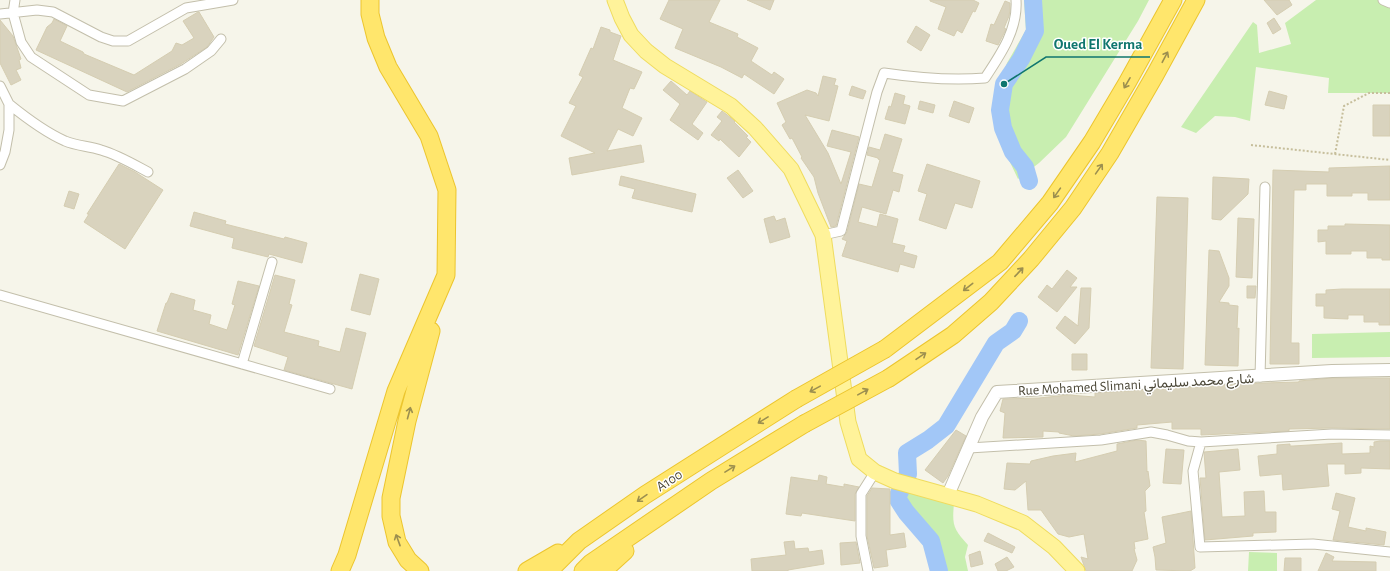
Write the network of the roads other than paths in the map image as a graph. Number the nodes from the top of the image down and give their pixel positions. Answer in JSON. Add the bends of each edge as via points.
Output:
{"nodes":[{"id":1,"x":15,"y":0,"type":"edge"},
{"id":2,"x":233,"y":0,"type":"edge"},
{"id":3,"x":370,"y":0,"type":"edge"},
{"id":4,"x":615,"y":0,"type":"edge"},
{"id":5,"x":1016,"y":0,"type":"edge"},
{"id":6,"x":1173,"y":0,"type":"edge"},
{"id":7,"x":1196,"y":0,"type":"edge"},
{"id":8,"x":1383,"y":0,"type":"edge"},
{"id":9,"x":220,"y":1,"type":"edge"},
{"id":10,"x":1390,"y":3,"type":"edge"},
{"id":11,"x":13,"y":13,"type":"junction"},
{"id":12,"x":0,"y":14,"type":"edge"},
{"id":13,"x":221,"y":39,"type":"dead end"},
{"id":14,"x":0,"y":86,"type":"edge"},
{"id":15,"x":9,"y":104,"type":"junction"},
{"id":16,"x":0,"y":165,"type":"edge"},
{"id":17,"x":148,"y":172,"type":"dead end"},
{"id":18,"x":1265,"y":187,"type":"dead end"},
{"id":19,"x":823,"y":235,"type":"junction"},
{"id":20,"x":272,"y":262,"type":"dead end"},
{"id":21,"x":446,"y":275,"type":"junction"},
{"id":22,"x":0,"y":295,"type":"edge"},
{"id":23,"x":242,"y":364,"type":"junction"},
{"id":24,"x":1390,"y":370,"type":"edge"},
{"id":25,"x":1260,"y":377,"type":"junction"},
{"id":26,"x":330,"y":389,"type":"dead end"},
{"id":27,"x":1390,"y":435,"type":"edge"},
{"id":28,"x":1201,"y":442,"type":"junction"},
{"id":29,"x":969,"y":448,"type":"junction"},
{"id":30,"x":875,"y":472,"type":"junction"},
{"id":31,"x":711,"y":481,"type":"junction"},
{"id":32,"x":948,"y":495,"type":"junction"},
{"id":33,"x":579,"y":542,"type":"junction"},
{"id":34,"x":1390,"y":552,"type":"edge"},
{"id":35,"x":340,"y":571,"type":"edge"},
{"id":36,"x":420,"y":571,"type":"edge"},
{"id":37,"x":528,"y":571,"type":"edge"},
{"id":38,"x":549,"y":571,"type":"edge"},
{"id":39,"x":583,"y":571,"type":"edge"},
{"id":40,"x":603,"y":571,"type":"edge"},
{"id":41,"x":868,"y":571,"type":"edge"},
{"id":42,"x":1077,"y":571,"type":"edge"}],
"edges":[{"from":1,"to":11,"type":"street"},
{"from":2,"to":9,"type":"street"},
{"from":3,"to":21,"type":"highway","via":[[370,14],[376,38],[388,67],[429,136],[447,190]]},
{"from":4,"to":19,"type":"main road","via":[[631,35],[646,51],[665,66],[731,106],[755,128],[791,169]]},
{"from":5,"to":19,"type":"street","via":[[1017,12],[1009,39],[985,78],[962,80],[884,73],[841,231]]},
{"from":6,"to":33,"type":"highway","name":"A100","number":"A100","one_way":true,"bridge":true,"via":[[1092,142],[1050,202],[1000,262],[885,349],[796,399],[652,491]]},
{"from":31,"to":7,"type":"highway","name":"A100","number":"A100","one_way":true,"bridge":true,"via":[[804,424],[889,378],[953,335],[991,302],[1073,208],[1110,153]]},
{"from":8,"to":10,"type":"street"},
{"from":9,"to":11,"type":"street","via":[[186,8],[128,41],[113,41],[100,37],[53,12],[37,10]]},
{"from":11,"to":12,"type":"street"},
{"from":11,"to":13,"type":"street","via":[[21,42],[31,57],[89,95],[123,101],[185,69],[211,51]]},
{"from":14,"to":15,"type":"street"},
{"from":15,"to":16,"type":"street","via":[[9,130]]},
{"from":15,"to":17,"type":"street","via":[[64,141],[118,156]]},
{"from":18,"to":25,"type":"street"},
{"from":19,"to":30,"type":"main road","via":[[848,422],[859,459]]},
{"from":20,"to":23,"type":"street"},
{"from":21,"to":35,"type":"highway","via":[[396,391]]},
{"from":36,"to":21,"type":"highway","one_way":true,"via":[[408,560],[397,542],[391,516],[391,498],[407,422]]},
{"from":22,"to":23,"type":"street"},
{"from":23,"to":26,"type":"street"},
{"from":24,"to":25,"type":"street","name":"Rue Mohamed Slimani شارع محمد سليماني","via":[[1332,371]]},
{"from":25,"to":29,"type":"street","name":"Rue Mohamed Slimani شارع محمد سليماني","via":[[997,392],[982,417]]},
{"from":27,"to":28,"type":"street","via":[[1332,434]]},
{"from":28,"to":29,"type":"street","via":[[1151,432],[1101,440]]},
{"from":28,"to":34,"type":"street","via":[[1193,471],[1200,548],[1313,544]]},
{"from":29,"to":32,"type":"street","name":"Rue Mohamed Slimani شارع محمد سليماني"},
{"from":30,"to":32,"type":"main road","via":[[895,481]]},
{"from":30,"to":41,"type":"street","via":[[861,494],[861,536]]},
{"from":31,"to":39,"type":"highway","name":"A100","number":"A100"},
{"from":31,"to":40,"type":"highway"},
{"from":32,"to":42,"type":"main road","via":[[1023,523],[1054,547]]},
{"from":33,"to":37,"type":"highway"},
{"from":33,"to":38,"type":"highway","name":"A100","number":"A100"}]}
